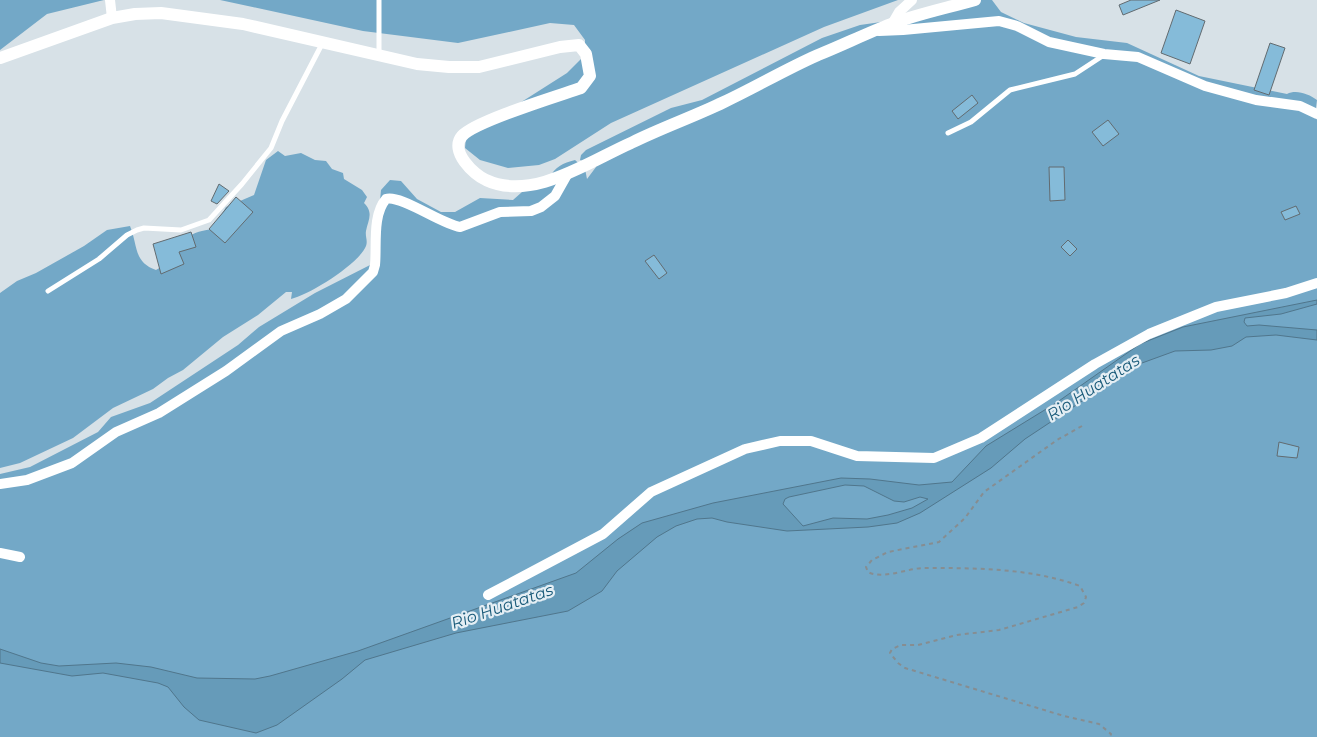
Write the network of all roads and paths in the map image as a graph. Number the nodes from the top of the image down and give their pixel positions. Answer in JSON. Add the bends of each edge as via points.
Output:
{"nodes":[{"id":1,"x":110,"y":0,"type":"edge"},
{"id":2,"x":379,"y":0,"type":"edge"},
{"id":3,"x":912,"y":0,"type":"edge"},
{"id":4,"x":975,"y":0,"type":"edge"},
{"id":5,"x":112,"y":18,"type":"junction"},
{"id":6,"x":892,"y":24,"type":"junction"},
{"id":7,"x":876,"y":31,"type":"junction"},
{"id":8,"x":322,"y":43,"type":"junction"},
{"id":9,"x":1104,"y":54,"type":"junction"},
{"id":10,"x":379,"y":56,"type":"junction"},
{"id":11,"x":0,"y":58,"type":"edge"},
{"id":12,"x":1317,"y":114,"type":"edge"},
{"id":13,"x":948,"y":133,"type":"dead end"},
{"id":14,"x":568,"y":173,"type":"junction"},
{"id":15,"x":1317,"y":283,"type":"edge"},
{"id":16,"x":48,"y":291,"type":"dead end"},
{"id":17,"x":1082,"y":426,"type":"dead end"},
{"id":18,"x":0,"y":484,"type":"edge"},
{"id":19,"x":0,"y":553,"type":"edge"},
{"id":20,"x":20,"y":557,"type":"dead end"},
{"id":21,"x":488,"y":595,"type":"dead end"},
{"id":22,"x":1110,"y":737,"type":"edge"}],
"edges":[{"from":1,"to":5,"type":"street"},
{"from":2,"to":10,"type":"lane"},
{"from":3,"to":6,"type":"street"},
{"from":4,"to":6,"type":"street"},
{"from":5,"to":8,"type":"street","via":[[162,13],[194,16],[268,29]]},
{"from":5,"to":11,"type":"street"},
{"from":6,"to":7,"type":"street"},
{"from":7,"to":9,"type":"street","via":[[999,21],[1018,26],[1048,42]]},
{"from":7,"to":14,"type":"street"},
{"from":8,"to":10,"type":"street"},
{"from":8,"to":16,"type":"lane","via":[[271,148],[209,220],[181,230],[137,230]]},
{"from":9,"to":12,"type":"street","via":[[1138,57],[1205,86],[1256,100],[1300,106]]},
{"from":9,"to":13,"type":"lane","via":[[1075,74],[1010,90],[971,122]]},
{"from":10,"to":14,"type":"street","via":[[417,64],[479,67],[560,46],[579,45],[586,54],[590,76],[581,88],[482,124],[462,136],[459,143],[464,161],[470,168],[496,185],[510,188]]},
{"from":14,"to":18,"type":"street","via":[[556,196],[541,207],[531,211],[500,212],[460,227],[397,198],[386,199],[379,208],[376,265],[346,299],[281,331],[226,371],[159,413],[116,432],[72,463],[27,480]]},
{"from":15,"to":21,"type":"street","via":[[1286,294],[1216,307],[1149,334],[981,438],[934,458],[857,456],[811,441],[780,441],[745,449],[651,492],[603,534]]},
{"from":17,"to":22,"type":"path","via":[[984,492],[964,518],[939,542],[888,552],[866,567],[868,572],[875,574],[916,568],[1009,570],[1080,586],[1086,597],[1078,607],[999,630],[958,635],[918,645],[901,645],[890,653],[906,668],[1099,724],[1111,734]]},
{"from":19,"to":20,"type":"street"}]}
